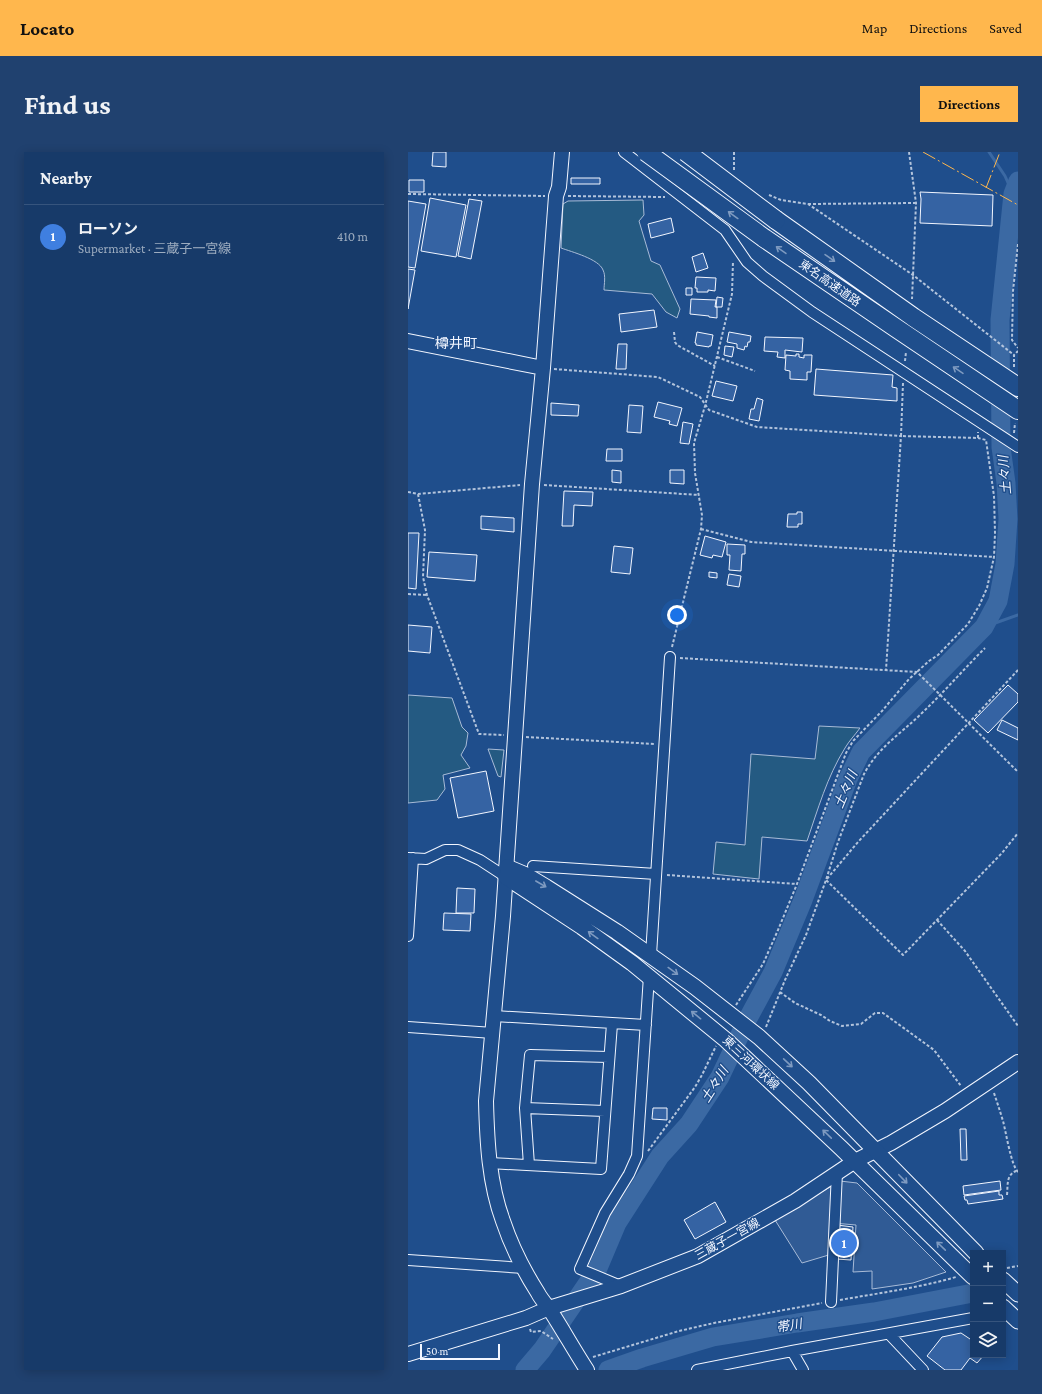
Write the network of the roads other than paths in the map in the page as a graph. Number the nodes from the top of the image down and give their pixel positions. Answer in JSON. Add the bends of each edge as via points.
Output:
{"nodes":[{"id":1,"x":562,"y":152,"type":"edge"},
{"id":2,"x":624,"y":152,"type":"edge"},
{"id":3,"x":646,"y":152,"type":"edge"},
{"id":4,"x":686,"y":152,"type":"edge"},
{"id":5,"x":408,"y":341,"type":"edge"},
{"id":6,"x":543,"y":368,"type":"junction"},
{"id":7,"x":1014,"y":379,"type":"edge"},
{"id":8,"x":1014,"y":408,"type":"edge"},
{"id":9,"x":1018,"y":447,"type":"edge"},
{"id":10,"x":670,"y":657,"type":"road end"},
{"id":11,"x":410,"y":858,"type":"edge"},
{"id":12,"x":533,"y":866,"type":"dead end"},
{"id":13,"x":506,"y":872,"type":"junction"},
{"id":14,"x":656,"y":874,"type":"junction"},
{"id":15,"x":408,"y":936,"type":"edge"},
{"id":16,"x":651,"y":955,"type":"junction"},
{"id":17,"x":649,"y":976,"type":"junction"},
{"id":18,"x":494,"y":1016,"type":"junction"},
{"id":19,"x":612,"y":1024,"type":"junction"},
{"id":20,"x":646,"y":1025,"type":"junction"},
{"id":21,"x":408,"y":1027,"type":"edge"},
{"id":22,"x":492,"y":1033,"type":"junction"},
{"id":23,"x":609,"y":1057,"type":"junction"},
{"id":24,"x":1018,"y":1062,"type":"edge"},
{"id":25,"x":525,"y":1108,"type":"junction"},
{"id":26,"x":605,"y":1111,"type":"junction"},
{"id":27,"x":876,"y":1151,"type":"junction"},
{"id":28,"x":855,"y":1161,"type":"junction"},
{"id":29,"x":490,"y":1163,"type":"junction"},
{"id":30,"x":529,"y":1165,"type":"junction"},
{"id":31,"x":837,"y":1172,"type":"junction"},
{"id":32,"x":973,"y":1250,"type":"edge"},
{"id":33,"x":408,"y":1260,"type":"edge"},
{"id":34,"x":524,"y":1268,"type":"junction"},
{"id":35,"x":970,"y":1274,"type":"edge"},
{"id":36,"x":1006,"y":1283,"type":"edge"},
{"id":37,"x":621,"y":1286,"type":"junction"},
{"id":38,"x":1018,"y":1294,"type":"edge"},
{"id":39,"x":831,"y":1302,"type":"road end"},
{"id":40,"x":552,"y":1309,"type":"junction"},
{"id":41,"x":970,"y":1319,"type":"edge"},
{"id":42,"x":889,"y":1334,"type":"junction"},
{"id":43,"x":792,"y":1351,"type":"junction"},
{"id":44,"x":408,"y":1354,"type":"edge"},
{"id":45,"x":584,"y":1366,"type":"edge"},
{"id":46,"x":697,"y":1370,"type":"edge"},
{"id":47,"x":803,"y":1370,"type":"edge"},
{"id":48,"x":923,"y":1370,"type":"edge"}],
"edges":[{"from":1,"to":6,"type":"street","via":[[556,196]]},
{"from":2,"to":9,"type":"street","via":[[725,230],[747,262],[763,276],[812,312]]},
{"from":8,"to":3,"type":"highway","name":"東名高速道路","one_way":true,"bridge":true,"via":[[764,238]]},
{"from":4,"to":7,"type":"highway","name":"東名高速道路","one_way":true,"bridge":true,"via":[[776,220],[913,317],[991,369]]},
{"from":5,"to":6,"type":"street"},
{"from":6,"to":13,"type":"street","via":[[532,484]]},
{"from":10,"to":14,"type":"street"},
{"from":11,"to":13,"type":"street","via":[[426,859],[452,849]]},
{"from":11,"to":15,"type":"street"},
{"from":12,"to":14,"type":"street"},
{"from":13,"to":16,"type":"main road","name":"東三河環状線","one_way":true,"via":[[526,875]]},
{"from":17,"to":13,"type":"main road","name":"東三河環状線","one_way":true},
{"from":13,"to":18,"type":"street"},
{"from":14,"to":16,"type":"street"},
{"from":16,"to":27,"type":"main road","name":"東三河環状線","one_way":true,"via":[[760,1038]]},
{"from":17,"to":20,"type":"street"},
{"from":28,"to":17,"type":"main road","name":"東三河環状線","one_way":true,"via":[[745,1056]]},
{"from":18,"to":19,"type":"street"},
{"from":18,"to":22,"type":"street"},
{"from":19,"to":20,"type":"street"},
{"from":19,"to":23,"type":"street"},
{"from":20,"to":37,"type":"street","via":[[637,1156],[606,1213],[580,1269]]},
{"from":21,"to":22,"type":"street"},
{"from":22,"to":29,"type":"street","via":[[486,1101]]},
{"from":23,"to":25,"type":"street","via":[[530,1055]]},
{"from":23,"to":26,"type":"street"},
{"from":24,"to":27,"type":"street","name":"三蔵子一宮線","via":[[945,1111]]},
{"from":25,"to":26,"type":"street"},
{"from":25,"to":30,"type":"street"},
{"from":26,"to":30,"type":"street","via":[[601,1169]]},
{"from":27,"to":28,"type":"street","name":"三蔵子一宮線"},
{"from":27,"to":32,"type":"main road","name":"東三河環状線","one_way":true},
{"from":28,"to":31,"type":"street","name":"三蔵子一宮線"},
{"from":35,"to":28,"type":"main road","name":"東三河環状線","one_way":true},
{"from":29,"to":30,"type":"street"},
{"from":29,"to":34,"type":"street","via":[[503,1222]]},
{"from":31,"to":37,"type":"street","name":"三蔵子一宮線","via":[[795,1201],[698,1256]]},
{"from":31,"to":39,"type":"street"},
{"from":33,"to":34,"type":"street"},
{"from":34,"to":40,"type":"street","via":[[538,1294]]},
{"from":36,"to":38,"type":"main road"},
{"from":37,"to":40,"type":"street","name":"三蔵子一宮線"},
{"from":40,"to":44,"type":"street","name":"三蔵子一宮線"},
{"from":40,"to":45,"type":"street","via":[[559,1338]]},
{"from":41,"to":42,"type":"street"},
{"from":42,"to":43,"type":"street"},
{"from":42,"to":48,"type":"street"},
{"from":43,"to":46,"type":"street"},
{"from":43,"to":47,"type":"street"}]}
